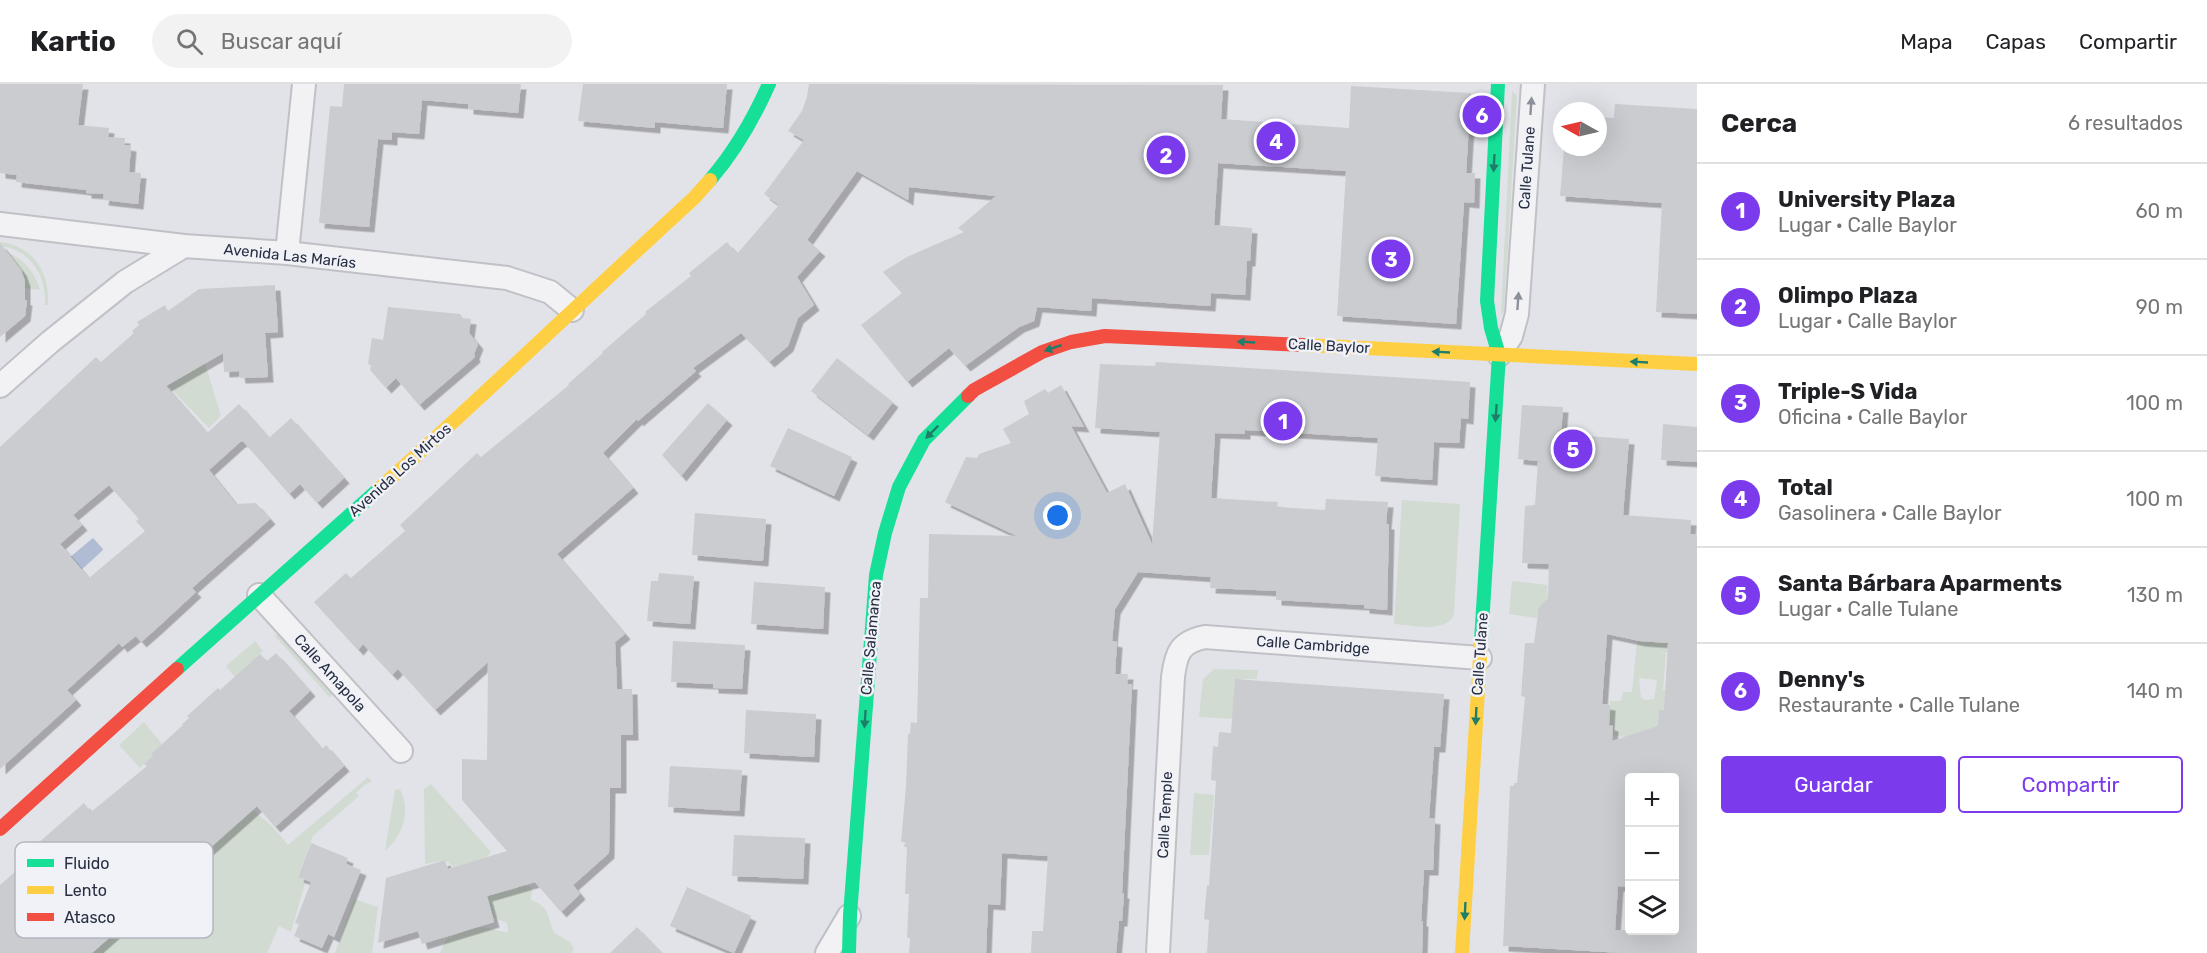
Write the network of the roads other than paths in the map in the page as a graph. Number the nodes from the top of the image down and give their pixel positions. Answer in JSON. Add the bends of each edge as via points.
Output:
{"nodes":[{"id":1,"x":304,"y":84,"type":"edge"},
{"id":2,"x":769,"y":84,"type":"edge"},
{"id":3,"x":1498,"y":84,"type":"edge"},
{"id":4,"x":1533,"y":84,"type":"edge"},
{"id":5,"x":0,"y":224,"type":"edge"},
{"id":6,"x":184,"y":246,"type":"junction"},
{"id":7,"x":287,"y":253,"type":"junction"},
{"id":8,"x":572,"y":310,"type":"junction"},
{"id":9,"x":1499,"y":355,"type":"junction"},
{"id":10,"x":1697,"y":364,"type":"edge"},
{"id":11,"x":0,"y":386,"type":"edge"},
{"id":12,"x":974,"y":390,"type":"joint"},
{"id":13,"x":259,"y":595,"type":"junction"},
{"id":14,"x":1479,"y":658,"type":"junction"},
{"id":15,"x":1173,"y":677,"type":"joint"},
{"id":16,"x":401,"y":751,"type":"dead end"},
{"id":17,"x":0,"y":829,"type":"edge"},
{"id":18,"x":850,"y":915,"type":"junction"},
{"id":19,"x":827,"y":953,"type":"edge"},
{"id":20,"x":849,"y":953,"type":"edge"},
{"id":21,"x":1158,"y":953,"type":"edge"},
{"id":22,"x":1462,"y":953,"type":"edge"}],
"edges":[{"from":1,"to":7,"type":"street"},
{"from":2,"to":8,"type":"street","name":"Avenida Los Mirtos","via":[[752,124],[723,165],[694,198]]},
{"from":3,"to":9,"type":"street","name":"Calle Tulane","one_way":true,"via":[[1487,301]]},
{"from":9,"to":4,"type":"street","name":"Calle Tulane","one_way":true,"via":[[1511,336],[1517,314]]},
{"from":5,"to":6,"type":"street","name":"Avenida Las Marías"},
{"from":6,"to":7,"type":"street","name":"Avenida Las Marías"},
{"from":6,"to":11,"type":"street","via":[[125,282]]},
{"from":7,"to":8,"type":"street","name":"Avenida Las Marías","via":[[507,278],[550,292]]},
{"from":8,"to":13,"type":"street","name":"Avenida Los Mirtos","via":[[468,410]]},
{"from":10,"to":9,"type":"street","name":"Calle Baylor","one_way":true},
{"from":9,"to":12,"type":"street","name":"Calle Baylor","one_way":true,"via":[[1105,336],[1042,352]]},
{"from":9,"to":14,"type":"street","name":"Calle Tulane","one_way":true},
{"from":12,"to":18,"type":"street","name":"Calle Salamanca","one_way":true,"via":[[924,440],[899,487],[885,533],[876,575]]},
{"from":13,"to":16,"type":"street","name":"Calle Amapola"},
{"from":13,"to":17,"type":"street","name":"Avenida Los Mirtos"},
{"from":14,"to":15,"type":"street","name":"Calle Cambridge","via":[[1205,637],[1182,646]]},
{"from":14,"to":22,"type":"street","name":"Calle Tulane","one_way":true},
{"from":15,"to":21,"type":"street","name":"Calle Temple"},
{"from":18,"to":19,"type":"street","name":"Calle Salamanca"},
{"from":18,"to":20,"type":"street","name":"Calle Salamanca"}]}
